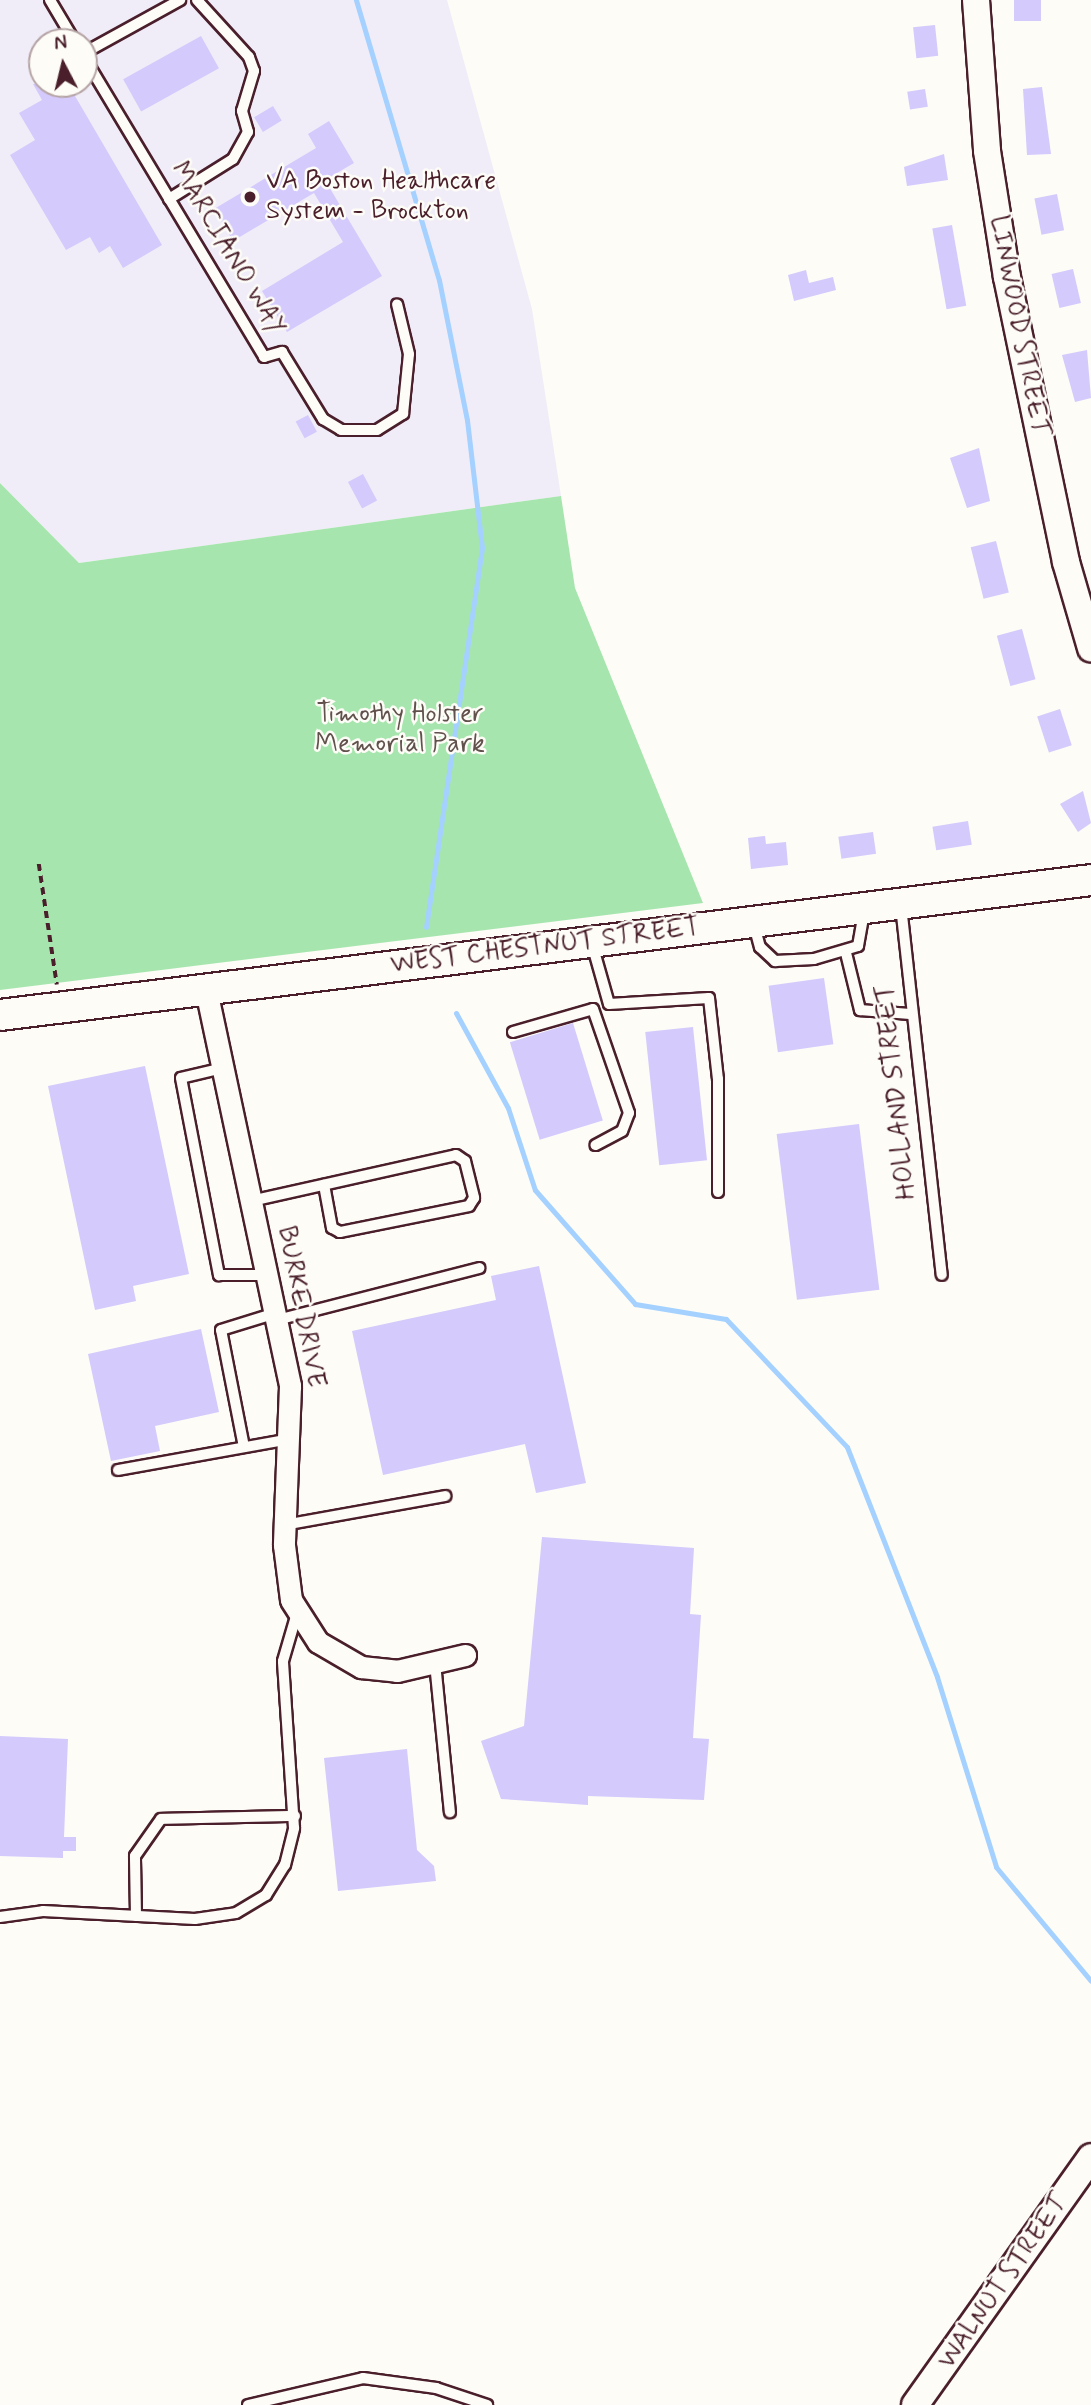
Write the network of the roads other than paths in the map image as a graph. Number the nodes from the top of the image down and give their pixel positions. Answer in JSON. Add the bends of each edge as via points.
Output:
{"nodes":[{"id":1,"x":50,"y":0,"type":"edge"},
{"id":2,"x":180,"y":0,"type":"edge"},
{"id":3,"x":197,"y":0,"type":"edge"},
{"id":4,"x":976,"y":0,"type":"edge"},
{"id":5,"x":67,"y":28,"type":"edge"},
{"id":6,"x":98,"y":47,"type":"edge"},
{"id":7,"x":98,"y":79,"type":"edge"},
{"id":8,"x":169,"y":198,"type":"junction"},
{"id":9,"x":397,"y":304,"type":"dead end"},
{"id":10,"x":1091,"y":648,"type":"edge"},
{"id":11,"x":1091,"y":880,"type":"edge"},
{"id":12,"x":901,"y":903,"type":"junction"},
{"id":13,"x":864,"y":908,"type":"junction"},
{"id":14,"x":753,"y":922,"type":"junction"},
{"id":15,"x":591,"y":942,"type":"junction"},
{"id":16,"x":846,"y":953,"type":"junction"},
{"id":17,"x":206,"y":990,"type":"junction"},
{"id":18,"x":609,"y":1004,"type":"junction"},
{"id":19,"x":593,"y":1009,"type":"junction"},
{"id":20,"x":910,"y":1014,"type":"junction"},
{"id":21,"x":0,"y":1015,"type":"edge"},
{"id":22,"x":513,"y":1032,"type":"dead end"},
{"id":23,"x":223,"y":1068,"type":"junction"},
{"id":24,"x":596,"y":1145,"type":"dead end"},
{"id":25,"x":324,"y":1185,"type":"junction"},
{"id":26,"x":718,"y":1192,"type":"dead end"},
{"id":27,"x":251,"y":1201,"type":"junction"},
{"id":28,"x":479,"y":1268,"type":"dead end"},
{"id":29,"x":267,"y":1275,"type":"junction"},
{"id":30,"x":942,"y":1275,"type":"dead end"},
{"id":31,"x":276,"y":1317,"type":"junction"},
{"id":32,"x":290,"y":1439,"type":"junction"},
{"id":33,"x":244,"y":1447,"type":"junction"},
{"id":34,"x":118,"y":1470,"type":"dead end"},
{"id":35,"x":445,"y":1496,"type":"dead end"},
{"id":36,"x":284,"y":1525,"type":"junction"},
{"id":37,"x":297,"y":1614,"type":"junction"},
{"id":38,"x":465,"y":1655,"type":"dead end"},
{"id":39,"x":435,"y":1663,"type":"junction"},
{"id":40,"x":450,"y":1812,"type":"dead end"},
{"id":41,"x":295,"y":1816,"type":"junction"},
{"id":42,"x":135,"y":1916,"type":"junction"},
{"id":43,"x":0,"y":1917,"type":"edge"},
{"id":44,"x":1091,"y":2157,"type":"edge"},
{"id":45,"x":248,"y":2405,"type":"edge"},
{"id":46,"x":487,"y":2405,"type":"edge"},
{"id":47,"x":915,"y":2405,"type":"edge"}],
"edges":[{"from":1,"to":5,"type":"lane"},
{"from":2,"to":6,"type":"lane"},
{"from":3,"to":8,"type":"lane","via":[[249,57],[254,71],[242,111],[247,132],[233,159]]},
{"from":4,"to":10,"type":"street","name":"LINWOOD STREET","via":[[995,213],[1066,562]]},
{"from":7,"to":8,"type":"lane","name":"MARCIANO WAY"},
{"from":8,"to":9,"type":"lane","name":"MARCIANO WAY","via":[[264,357],[282,352],[323,419],[341,430],[377,430],[402,414],[409,354]]},
{"from":11,"to":12,"type":"main road","name":"WEST CHESTNUT STREET"},
{"from":12,"to":13,"type":"main road","name":"WEST CHESTNUT STREET"},
{"from":12,"to":20,"type":"lane","name":"HOLLAND STREET"},
{"from":13,"to":14,"type":"main road","name":"WEST CHESTNUT STREET"},
{"from":13,"to":16,"type":"lane","via":[[863,936]]},
{"from":14,"to":15,"type":"main road","name":"WEST CHESTNUT STREET"},
{"from":14,"to":16,"type":"lane","via":[[760,947],[775,961]]},
{"from":15,"to":17,"type":"main road","name":"WEST CHESTNUT STREET"},
{"from":15,"to":18,"type":"lane"},
{"from":16,"to":20,"type":"lane","via":[[860,1010]]},
{"from":17,"to":21,"type":"main road","name":"WEST CHESTNUT STREET"},
{"from":17,"to":23,"type":"street","name":"BURKE DRIVE"},
{"from":18,"to":19,"type":"lane"},
{"from":18,"to":26,"type":"lane","via":[[709,998],[718,1079]]},
{"from":19,"to":22,"type":"lane"},
{"from":19,"to":24,"type":"lane","via":[[629,1113],[622,1132]]},
{"from":20,"to":30,"type":"lane","name":"HOLLAND STREET"},
{"from":23,"to":27,"type":"street","name":"BURKE DRIVE"},
{"from":23,"to":29,"type":"lane","via":[[181,1078],[219,1275]]},
{"from":25,"to":25,"type":"lane","via":[[456,1156],[465,1161],[474,1199],[469,1206],[340,1233],[332,1228]]},
{"from":25,"to":27,"type":"lane"},
{"from":27,"to":29,"type":"street","name":"BURKE DRIVE"},
{"from":28,"to":31,"type":"lane"},
{"from":29,"to":31,"type":"street","name":"BURKE DRIVE"},
{"from":31,"to":32,"type":"street","name":"BURKE DRIVE","via":[[291,1399]]},
{"from":31,"to":33,"type":"lane","via":[[221,1330]]},
{"from":32,"to":33,"type":"lane"},
{"from":32,"to":36,"type":"street","name":"BURKE DRIVE"},
{"from":33,"to":34,"type":"lane"},
{"from":35,"to":36,"type":"lane"},
{"from":36,"to":37,"type":"street","name":"BURKE DRIVE","via":[[284,1566]]},
{"from":37,"to":39,"type":"street","name":"BURKE DRIVE","via":[[318,1642],[353,1664],[397,1671]]},
{"from":37,"to":41,"type":"lane","via":[[283,1661]]},
{"from":38,"to":39,"type":"street","name":"BURKE DRIVE"},
{"from":39,"to":40,"type":"lane"},
{"from":41,"to":42,"type":"lane","via":[[285,1865],[253,1905],[219,1917]]},
{"from":41,"to":42,"type":"lane","via":[[161,1819],[135,1856]]},
{"from":42,"to":43,"type":"lane","via":[[43,1911]]},
{"from":44,"to":47,"type":"street","name":"WALNUT STREET"},
{"from":45,"to":46,"type":"lane","via":[[363,2378],[412,2383]]}]}
